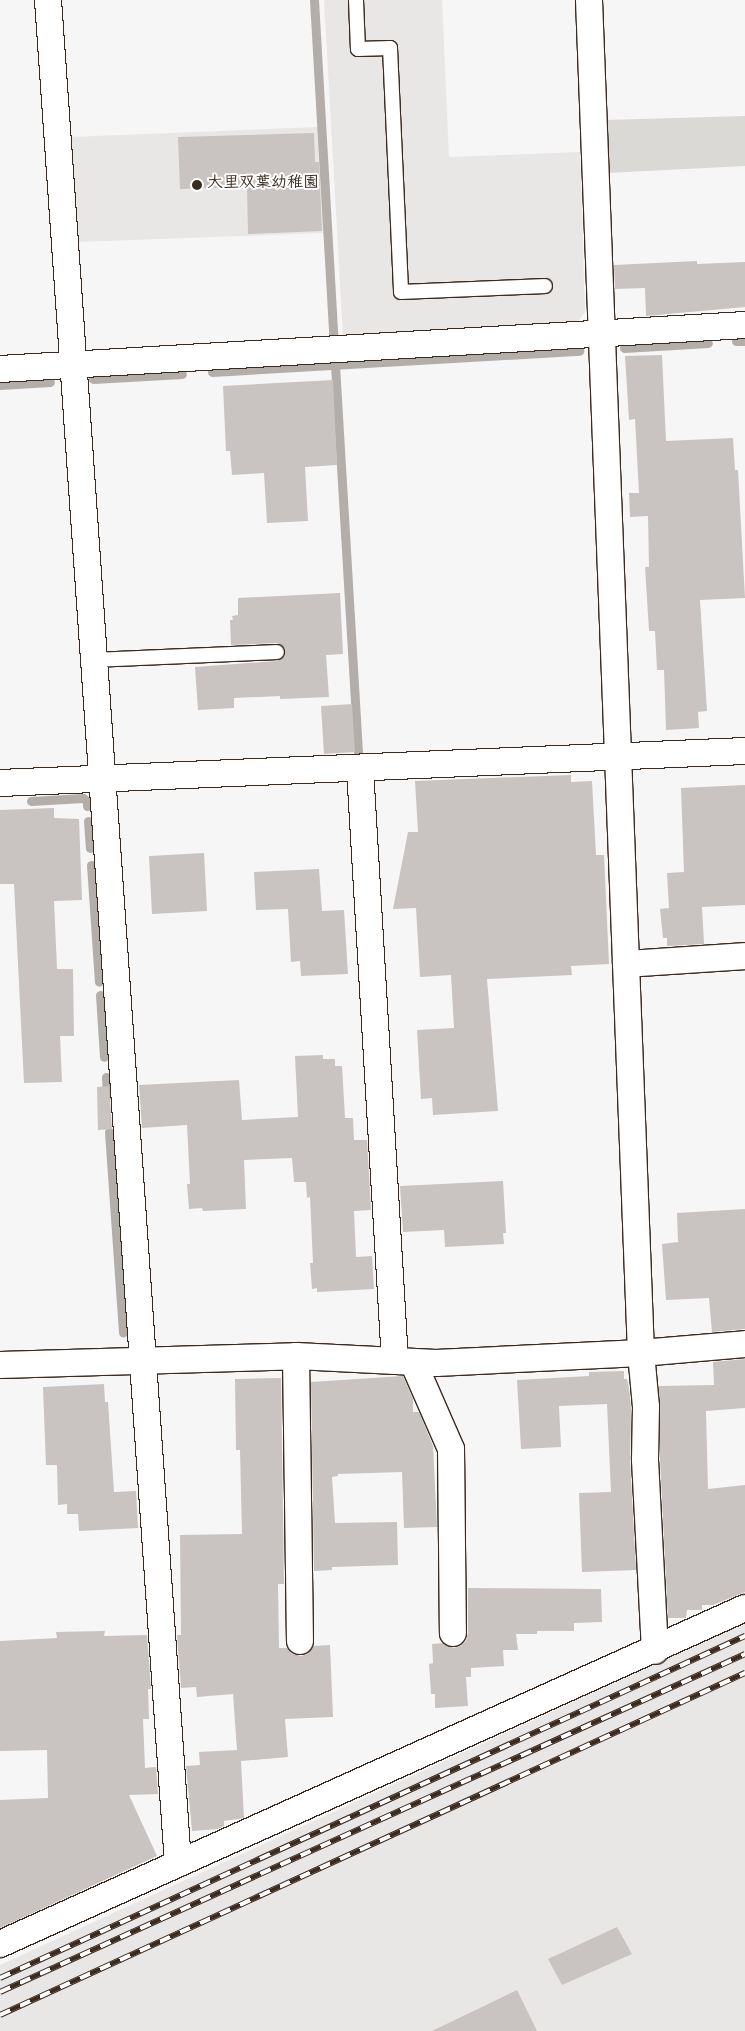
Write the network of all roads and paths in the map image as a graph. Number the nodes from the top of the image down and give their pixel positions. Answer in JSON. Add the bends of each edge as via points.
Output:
{"nodes":[{"id":1,"x":48,"y":0,"type":"edge"},
{"id":2,"x":356,"y":0,"type":"edge"},
{"id":3,"x":589,"y":0,"type":"edge"},
{"id":4,"x":545,"y":286,"type":"dead end"},
{"id":5,"x":745,"y":325,"type":"edge"},
{"id":6,"x":602,"y":334,"type":"junction"},
{"id":7,"x":73,"y":365,"type":"junction"},
{"id":8,"x":0,"y":369,"type":"edge"},
{"id":9,"x":277,"y":652,"type":"dead end"},
{"id":10,"x":94,"y":660,"type":"junction"},
{"id":11,"x":745,"y":751,"type":"edge"},
{"id":12,"x":618,"y":758,"type":"junction"},
{"id":13,"x":360,"y":769,"type":"junction"},
{"id":14,"x":102,"y":778,"type":"junction"},
{"id":15,"x":0,"y":783,"type":"edge"},
{"id":16,"x":745,"y":956,"type":"edge"},
{"id":17,"x":626,"y":964,"type":"junction"},
{"id":18,"x":745,"y":1344,"type":"edge"},
{"id":19,"x":641,"y":1353,"type":"junction"},
{"id":20,"x":296,"y":1356,"type":"junction"},
{"id":21,"x":143,"y":1361,"type":"junction"},
{"id":22,"x":404,"y":1362,"type":"junction"},
{"id":23,"x":0,"y":1365,"type":"edge"},
{"id":24,"x":745,"y":1608,"type":"edge"},
{"id":25,"x":453,"y":1634,"type":"dead end"},
{"id":26,"x":300,"y":1641,"type":"dead end"},
{"id":27,"x":655,"y":1651,"type":"junction"},
{"id":28,"x":178,"y":1863,"type":"junction"},
{"id":29,"x":0,"y":1944,"type":"edge"}],
"edges":[{"from":1,"to":7,"type":"street"},
{"from":2,"to":4,"type":"lane","via":[[358,49],[390,48],[402,292]]},
{"from":3,"to":6,"type":"street"},
{"from":5,"to":6,"type":"street"},
{"from":6,"to":7,"type":"street"},
{"from":6,"to":12,"type":"street"},
{"from":7,"to":8,"type":"street"},
{"from":7,"to":10,"type":"street"},
{"from":9,"to":10,"type":"lane"},
{"from":10,"to":14,"type":"street"},
{"from":11,"to":12,"type":"street"},
{"from":12,"to":13,"type":"street"},
{"from":12,"to":17,"type":"street"},
{"from":13,"to":14,"type":"street"},
{"from":13,"to":22,"type":"street"},
{"from":14,"to":15,"type":"street"},
{"from":14,"to":21,"type":"street"},
{"from":16,"to":17,"type":"street"},
{"from":17,"to":19,"type":"street"},
{"from":18,"to":19,"type":"street"},
{"from":19,"to":22,"type":"street"},
{"from":19,"to":27,"type":"street"},
{"from":20,"to":21,"type":"street"},
{"from":20,"to":22,"type":"street"},
{"from":20,"to":26,"type":"street"},
{"from":21,"to":23,"type":"street"},
{"from":21,"to":28,"type":"street"},
{"from":22,"to":25,"type":"street","via":[[451,1449]]},
{"from":24,"to":27,"type":"street"},
{"from":27,"to":28,"type":"street"},
{"from":28,"to":29,"type":"street"}]}
